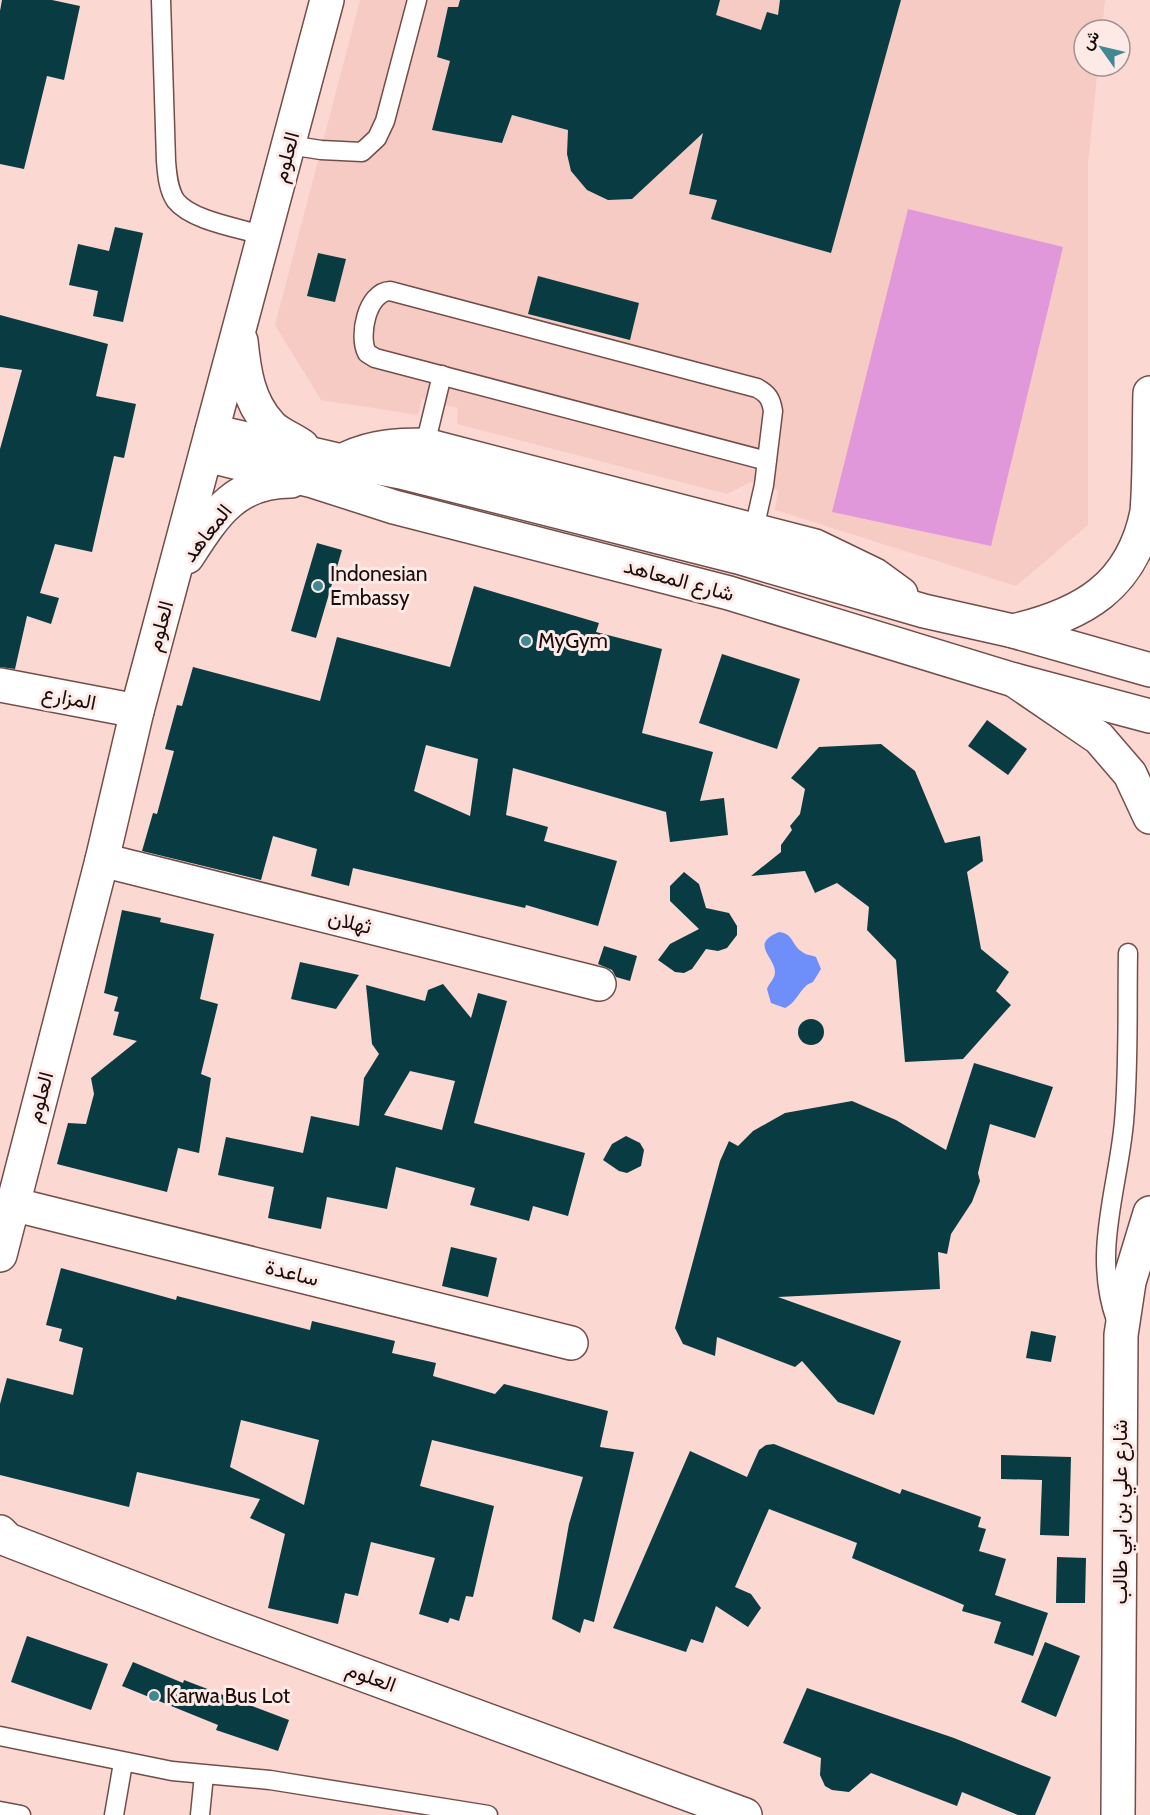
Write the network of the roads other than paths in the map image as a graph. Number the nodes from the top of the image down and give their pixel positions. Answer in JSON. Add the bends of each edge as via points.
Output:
{"nodes":[{"id":1,"x":161,"y":0,"type":"edge"},
{"id":2,"x":327,"y":0,"type":"edge"},
{"id":3,"x":417,"y":0,"type":"edge"},
{"id":4,"x":289,"y":145,"type":"junction"},
{"id":5,"x":265,"y":236,"type":"junction"},
{"id":6,"x":240,"y":332,"type":"junction"},
{"id":7,"x":442,"y":375,"type":"junction"},
{"id":8,"x":1150,"y":393,"type":"edge"},
{"id":9,"x":209,"y":443,"type":"junction"},
{"id":10,"x":425,"y":445,"type":"junction"},
{"id":11,"x":767,"y":461,"type":"junction"},
{"id":12,"x":324,"y":466,"type":"junction"},
{"id":13,"x":754,"y":529,"type":"junction"},
{"id":14,"x":173,"y":579,"type":"junction"},
{"id":15,"x":924,"y":611,"type":"junction"},
{"id":16,"x":1013,"y":631,"type":"junction"},
{"id":17,"x":1150,"y":670,"type":"edge"},
{"id":18,"x":1014,"y":680,"type":"junction"},
{"id":19,"x":0,"y":685,"type":"edge"},
{"id":20,"x":137,"y":711,"type":"junction"},
{"id":21,"x":1150,"y":716,"type":"edge"},
{"id":22,"x":1150,"y":817,"type":"edge"},
{"id":23,"x":102,"y":860,"type":"junction"},
{"id":24,"x":1128,"y":953,"type":"dead end"},
{"id":25,"x":598,"y":984,"type":"dead end"},
{"id":26,"x":12,"y":1204,"type":"junction"},
{"id":27,"x":1148,"y":1222,"type":"edge"},
{"id":28,"x":1107,"y":1235,"type":"junction"},
{"id":29,"x":0,"y":1255,"type":"edge"},
{"id":30,"x":1121,"y":1335,"type":"junction"},
{"id":31,"x":572,"y":1343,"type":"dead end"},
{"id":32,"x":0,"y":1532,"type":"edge"},
{"id":33,"x":0,"y":1736,"type":"edge"},
{"id":34,"x":123,"y":1763,"type":"junction"},
{"id":35,"x":204,"y":1775,"type":"junction"},
{"id":36,"x":0,"y":1811,"type":"edge"},
{"id":37,"x":21,"y":1815,"type":"edge"},
{"id":38,"x":114,"y":1815,"type":"edge"},
{"id":39,"x":200,"y":1815,"type":"edge"},
{"id":40,"x":488,"y":1815,"type":"edge"},
{"id":41,"x":745,"y":1815,"type":"edge"},
{"id":42,"x":1118,"y":1815,"type":"edge"}],
"edges":[{"from":1,"to":5,"type":"lane","via":[[166,160],[175,200],[190,214]]},
{"from":2,"to":4,"type":"street","name":"العلوم"},
{"from":3,"to":4,"type":"lane","via":[[377,138],[363,152]]},
{"from":4,"to":5,"type":"street","name":"العلوم"},
{"from":5,"to":6,"type":"street","name":"العلوم"},
{"from":6,"to":9,"type":"street","name":"العلوم"},
{"from":6,"to":12,"type":"street","via":[[244,373],[253,400],[270,426]]},
{"from":7,"to":10,"type":"lane"},
{"from":7,"to":11,"type":"lane"},
{"from":7,"to":11,"type":"lane","via":[[368,353],[363,338],[375,296],[390,291],[757,388],[771,400],[773,411]]},
{"from":8,"to":16,"type":"street","via":[[1147,511],[1124,568],[1086,605],[1045,624]]},
{"from":9,"to":12,"type":"street","name":"شارع المعاهد"},
{"from":9,"to":14,"type":"street","name":"العلوم"},
{"from":10,"to":12,"type":"street","via":[[364,450]]},
{"from":10,"to":13,"type":"street"},
{"from":11,"to":13,"type":"lane"},
{"from":12,"to":14,"type":"street","name":"المعاهد","via":[[241,491],[204,531]]},
{"from":12,"to":15,"type":"street","name":"شارع المعاهد","via":[[401,472],[738,557]]},
{"from":12,"to":18,"type":"street","name":"شارع المعاهد","via":[[394,507],[729,593]]},
{"from":13,"to":15,"type":"street","via":[[825,551],[875,575]]},
{"from":14,"to":20,"type":"street","name":"العلوم"},
{"from":15,"to":16,"type":"street","name":"شارع المعاهد"},
{"from":16,"to":17,"type":"street","name":"شارع المعاهد"},
{"from":18,"to":21,"type":"street","name":"شارع المعاهد"},
{"from":18,"to":22,"type":"street","via":[[1099,738],[1130,774]]},
{"from":19,"to":20,"type":"street","name":"المزارع"},
{"from":20,"to":23,"type":"street","name":"العلوم"},
{"from":23,"to":25,"type":"street","name":"ثهلان"},
{"from":23,"to":26,"type":"street","name":"العلوم"},
{"from":24,"to":28,"type":"lane","via":[[1124,1118]]},
{"from":26,"to":29,"type":"street","name":"العلوم"},
{"from":26,"to":31,"type":"street","name":"ساعدة"},
{"from":27,"to":28,"type":"lane","via":[[1127,1238]]},
{"from":27,"to":30,"type":"street","name":"شارع علي بن ابي طالب","via":[[1129,1282]]},
{"from":28,"to":30,"type":"lane","via":[[1107,1286]]},
{"from":30,"to":42,"type":"street","name":"شارع علي بن ابي طالب"},
{"from":32,"to":41,"type":"street","name":"العلوم","via":[[8,1539],[223,1623]]},
{"from":33,"to":34,"type":"lane"},
{"from":34,"to":35,"type":"lane"},
{"from":34,"to":38,"type":"lane"},
{"from":35,"to":39,"type":"lane"},
{"from":35,"to":40,"type":"lane","via":[[282,1782]]},
{"from":36,"to":37,"type":"lane"}]}
